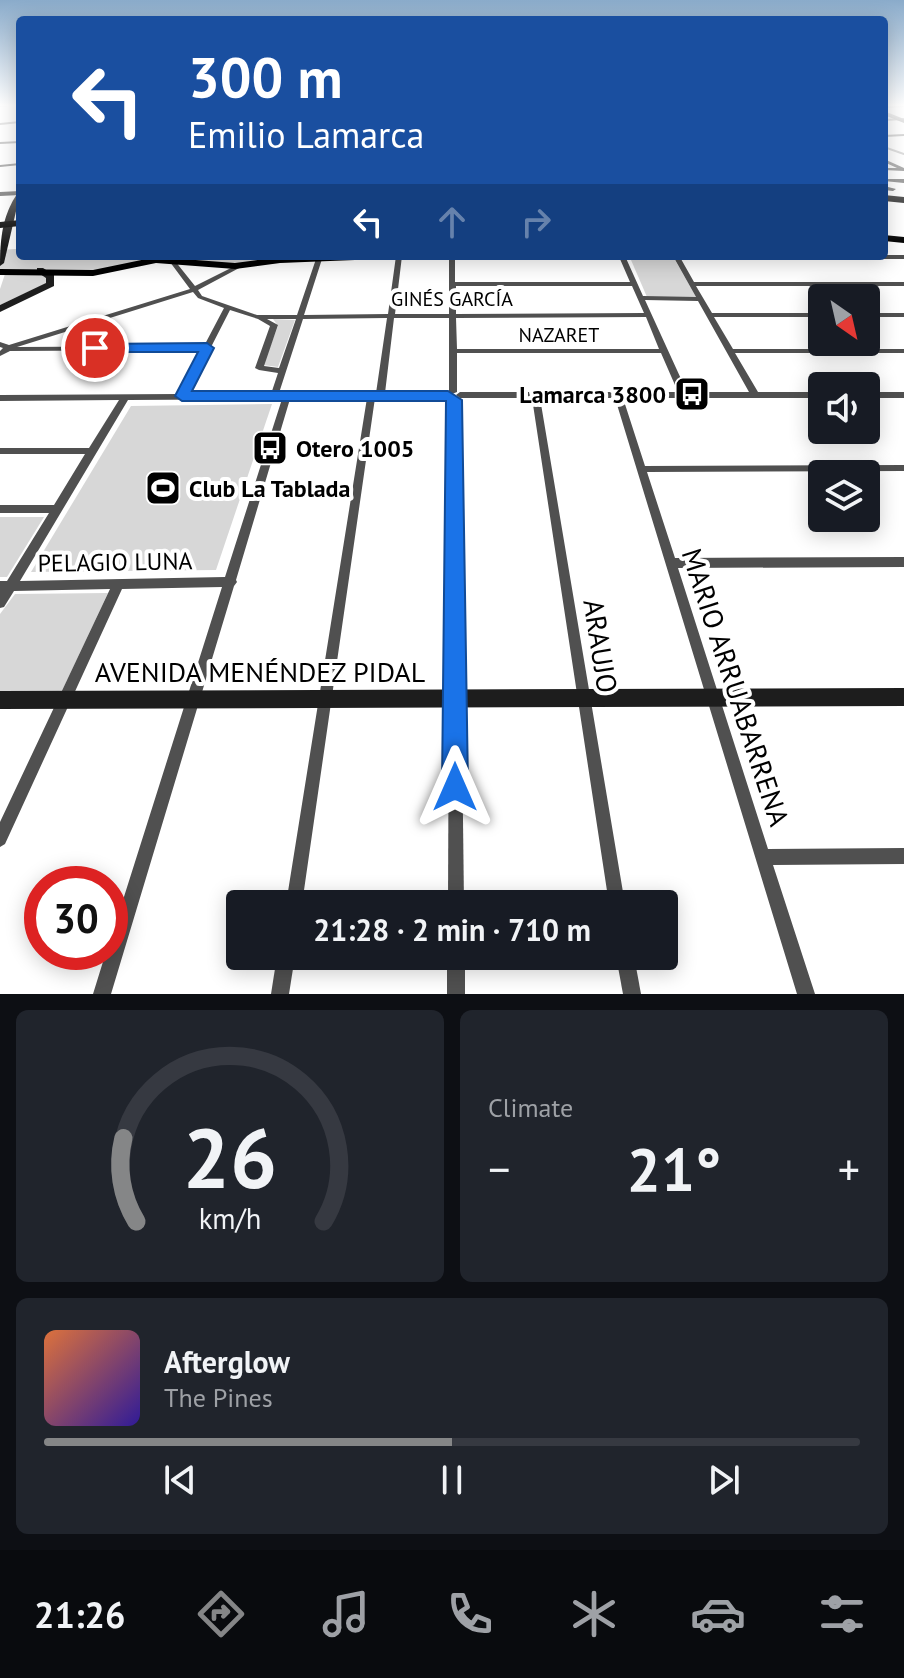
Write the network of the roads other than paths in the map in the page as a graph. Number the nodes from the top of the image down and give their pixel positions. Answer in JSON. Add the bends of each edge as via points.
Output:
{"nodes":[{"id":1,"x":888,"y":188,"type":"edge"},
{"id":2,"x":893,"y":189,"type":"dead end"},
{"id":3,"x":15,"y":210,"type":"edge"},
{"id":4,"x":5,"y":226,"type":"edge"},
{"id":5,"x":280,"y":260,"type":"edge"},
{"id":6,"x":319,"y":260,"type":"edge"},
{"id":7,"x":398,"y":260,"type":"edge"},
{"id":8,"x":452,"y":260,"type":"edge"},
{"id":9,"x":624,"y":260,"type":"edge"},
{"id":10,"x":678,"y":260,"type":"edge"},
{"id":11,"x":173,"y":262,"type":"junction"},
{"id":12,"x":0,"y":263,"type":"edge"},
{"id":13,"x":239,"y":266,"type":"junction"},
{"id":14,"x":40,"y":270,"type":"junction"},
{"id":15,"x":0,"y":272,"type":"edge"},
{"id":16,"x":453,"y":284,"type":"junction"},
{"id":17,"x":635,"y":284,"type":"junction"},
{"id":18,"x":692,"y":284,"type":"junction"},
{"id":19,"x":904,"y":284,"type":"edge"},
{"id":20,"x":193,"y":290,"type":"junction"},
{"id":21,"x":641,"y":298,"type":"junction"},
{"id":22,"x":701,"y":299,"type":"junction"},
{"id":23,"x":228,"y":307,"type":"junction"},
{"id":24,"x":0,"y":309,"type":"edge"},
{"id":25,"x":301,"y":315,"type":"junction"},
{"id":26,"x":391,"y":315,"type":"junction"},
{"id":27,"x":648,"y":315,"type":"junction"},
{"id":28,"x":710,"y":315,"type":"junction"},
{"id":29,"x":808,"y":315,"type":"edge"},
{"id":30,"x":880,"y":315,"type":"edge"},
{"id":31,"x":904,"y":315,"type":"edge"},
{"id":32,"x":453,"y":316,"type":"junction"},
{"id":33,"x":256,"y":317,"type":"junction"},
{"id":34,"x":207,"y":348,"type":"junction"},
{"id":35,"x":2,"y":349,"type":"edge"},
{"id":36,"x":453,"y":351,"type":"junction"},
{"id":37,"x":664,"y":351,"type":"junction"},
{"id":38,"x":731,"y":351,"type":"junction"},
{"id":39,"x":904,"y":351,"type":"edge"},
{"id":40,"x":283,"y":371,"type":"junction"},
{"id":41,"x":618,"y":395,"type":"junction"},
{"id":42,"x":755,"y":395,"type":"junction"},
{"id":43,"x":808,"y":395,"type":"edge"},
{"id":44,"x":880,"y":395,"type":"edge"},
{"id":45,"x":904,"y":395,"type":"edge"},
{"id":46,"x":182,"y":396,"type":"junction"},
{"id":47,"x":274,"y":396,"type":"junction"},
{"id":48,"x":287,"y":396,"type":"junction"},
{"id":49,"x":376,"y":396,"type":"junction"},
{"id":50,"x":454,"y":396,"type":"junction"},
{"id":51,"x":536,"y":396,"type":"junction"},
{"id":52,"x":684,"y":396,"type":"junction"},
{"id":53,"x":125,"y":397,"type":"junction"},
{"id":54,"x":0,"y":398,"type":"edge"},
{"id":55,"x":0,"y":451,"type":"edge"},
{"id":56,"x":92,"y":451,"type":"junction"},
{"id":57,"x":904,"y":468,"type":"edge"},
{"id":58,"x":641,"y":469,"type":"junction"},
{"id":59,"x":0,"y":509,"type":"edge"},
{"id":60,"x":58,"y":509,"type":"junction"},
{"id":61,"x":904,"y":562,"type":"edge"},
{"id":62,"x":671,"y":563,"type":"junction"},
{"id":63,"x":231,"y":582,"type":"junction"},
{"id":64,"x":118,"y":584,"type":"junction"},
{"id":65,"x":6,"y":586,"type":"edge"},
{"id":66,"x":0,"y":603,"type":"edge"},
{"id":67,"x":582,"y":697,"type":"junction"},
{"id":68,"x":714,"y":697,"type":"junction"},
{"id":69,"x":904,"y":697,"type":"edge"},
{"id":70,"x":65,"y":699,"type":"junction"},
{"id":71,"x":194,"y":699,"type":"junction"},
{"id":72,"x":324,"y":699,"type":"junction"},
{"id":73,"x":454,"y":699,"type":"junction"},
{"id":74,"x":0,"y":700,"type":"edge"},
{"id":75,"x":0,"y":839,"type":"edge"},
{"id":76,"x":904,"y":856,"type":"edge"},
{"id":77,"x":764,"y":857,"type":"junction"},
{"id":78,"x":296,"y":890,"type":"edge"},
{"id":79,"x":456,"y":890,"type":"edge"},
{"id":80,"x":615,"y":890,"type":"edge"},
{"id":81,"x":284,"y":970,"type":"edge"},
{"id":82,"x":456,"y":970,"type":"edge"},
{"id":83,"x":628,"y":970,"type":"edge"},
{"id":84,"x":102,"y":994,"type":"edge"},
{"id":85,"x":280,"y":994,"type":"edge"},
{"id":86,"x":456,"y":994,"type":"edge"},
{"id":87,"x":632,"y":994,"type":"edge"},
{"id":88,"x":806,"y":994,"type":"edge"}],
"edges":[{"from":1,"to":2,"type":"street"},
{"from":3,"to":4,"type":"main road"},
{"from":4,"to":12,"type":"main road"},
{"from":5,"to":13,"type":"main road"},
{"from":6,"to":25,"type":"street"},
{"from":7,"to":26,"type":"street"},
{"from":8,"to":16,"type":"street"},
{"from":9,"to":17,"type":"street"},
{"from":10,"to":18,"type":"street"},
{"from":11,"to":13,"type":"main road"},
{"from":11,"to":14,"type":"main road","via":[[156,260],[93,273]]},
{"from":11,"to":20,"type":"street","name":"GINÉS GARCÍA"},
{"from":13,"to":20,"type":"street"},
{"from":14,"to":15,"type":"main road"},
{"from":14,"to":24,"type":"main road","via":[[51,277],[51,284]]},
{"from":16,"to":17,"type":"street"},
{"from":16,"to":32,"type":"street"},
{"from":17,"to":21,"type":"street"},
{"from":18,"to":19,"type":"street"},
{"from":18,"to":22,"type":"street"},
{"from":20,"to":23,"type":"street","name":"GINÉS GARCÍA"},
{"from":20,"to":35,"type":"street"},
{"from":21,"to":22,"type":"street"},
{"from":21,"to":27,"type":"street"},
{"from":22,"to":28,"type":"street"},
{"from":23,"to":33,"type":"street","name":"GINÉS GARCÍA"},
{"from":23,"to":34,"type":"street"},
{"from":25,"to":26,"type":"street","name":"GINÉS GARCÍA"},
{"from":25,"to":33,"type":"street","name":"GINÉS GARCÍA"},
{"from":25,"to":40,"type":"street"},
{"from":26,"to":32,"type":"street","name":"GINÉS GARCÍA"},
{"from":26,"to":49,"type":"street"},
{"from":27,"to":32,"type":"street","name":"GINÉS GARCÍA"},
{"from":27,"to":37,"type":"street"},
{"from":28,"to":29,"type":"street"},
{"from":28,"to":38,"type":"street"},
{"from":30,"to":31,"type":"street"},
{"from":32,"to":36,"type":"street"},
{"from":33,"to":40,"type":"street","via":[[274,325],[259,368]]},
{"from":34,"to":35,"type":"street"},
{"from":34,"to":46,"type":"street"},
{"from":36,"to":37,"type":"street","name":"NAZARET"},
{"from":36,"to":50,"type":"street"},
{"from":37,"to":52,"type":"street"},
{"from":38,"to":39,"type":"street"},
{"from":38,"to":42,"type":"street"},
{"from":40,"to":47,"type":"street"},
{"from":41,"to":51,"type":"street"},
{"from":41,"to":52,"type":"street"},
{"from":41,"to":58,"type":"street","name":"MARIO ARRUABARRENA"},
{"from":42,"to":43,"type":"street"},
{"from":42,"to":52,"type":"street"},
{"from":44,"to":45,"type":"street"},
{"from":46,"to":47,"type":"street"},
{"from":46,"to":53,"type":"street"},
{"from":47,"to":48,"type":"street"},
{"from":48,"to":49,"type":"street"},
{"from":48,"to":63,"type":"street"},
{"from":49,"to":50,"type":"street"},
{"from":49,"to":72,"type":"street"},
{"from":50,"to":51,"type":"street"},
{"from":50,"to":73,"type":"street"},
{"from":51,"to":67,"type":"street","name":"ARAUJO"},
{"from":53,"to":54,"type":"street"},
{"from":53,"to":56,"type":"street"},
{"from":55,"to":56,"type":"street"},
{"from":56,"to":60,"type":"street"},
{"from":57,"to":58,"type":"street"},
{"from":58,"to":62,"type":"street","name":"MARIO ARRUABARRENA"},
{"from":59,"to":60,"type":"street"},
{"from":60,"to":65,"type":"street"},
{"from":61,"to":62,"type":"street"},
{"from":62,"to":68,"type":"street","name":"MARIO ARRUABARRENA"},
{"from":63,"to":64,"type":"street","name":"PELAGIO LUNA"},
{"from":63,"to":71,"type":"street"},
{"from":64,"to":65,"type":"street","name":"PELAGIO LUNA"},
{"from":64,"to":70,"type":"street"},
{"from":65,"to":66,"type":"street"},
{"from":67,"to":68,"type":"main road","name":"AVENIDA MENÉNDEZ PIDAL"},
{"from":67,"to":73,"type":"main road","name":"AVENIDA MENÉNDEZ PIDAL"},
{"from":67,"to":80,"type":"street","name":"ARAUJO"},
{"from":68,"to":69,"type":"main road","name":"AVENIDA MENÉNDEZ PIDAL"},
{"from":68,"to":77,"type":"street","name":"MARIO ARRUABARRENA"},
{"from":70,"to":71,"type":"main road","name":"AVENIDA MENÉNDEZ PIDAL"},
{"from":70,"to":74,"type":"main road","name":"AVENIDA MENÉNDEZ PIDAL"},
{"from":70,"to":75,"type":"street"},
{"from":71,"to":72,"type":"main road","name":"AVENIDA MENÉNDEZ PIDAL"},
{"from":71,"to":84,"type":"street"},
{"from":72,"to":73,"type":"main road","name":"AVENIDA MENÉNDEZ PIDAL"},
{"from":72,"to":78,"type":"street"},
{"from":73,"to":79,"type":"street"},
{"from":76,"to":77,"type":"street"},
{"from":77,"to":88,"type":"street","name":"MARIO ARRUABARRENA"},
{"from":81,"to":85,"type":"street"},
{"from":82,"to":86,"type":"street"},
{"from":83,"to":87,"type":"street"}]}
